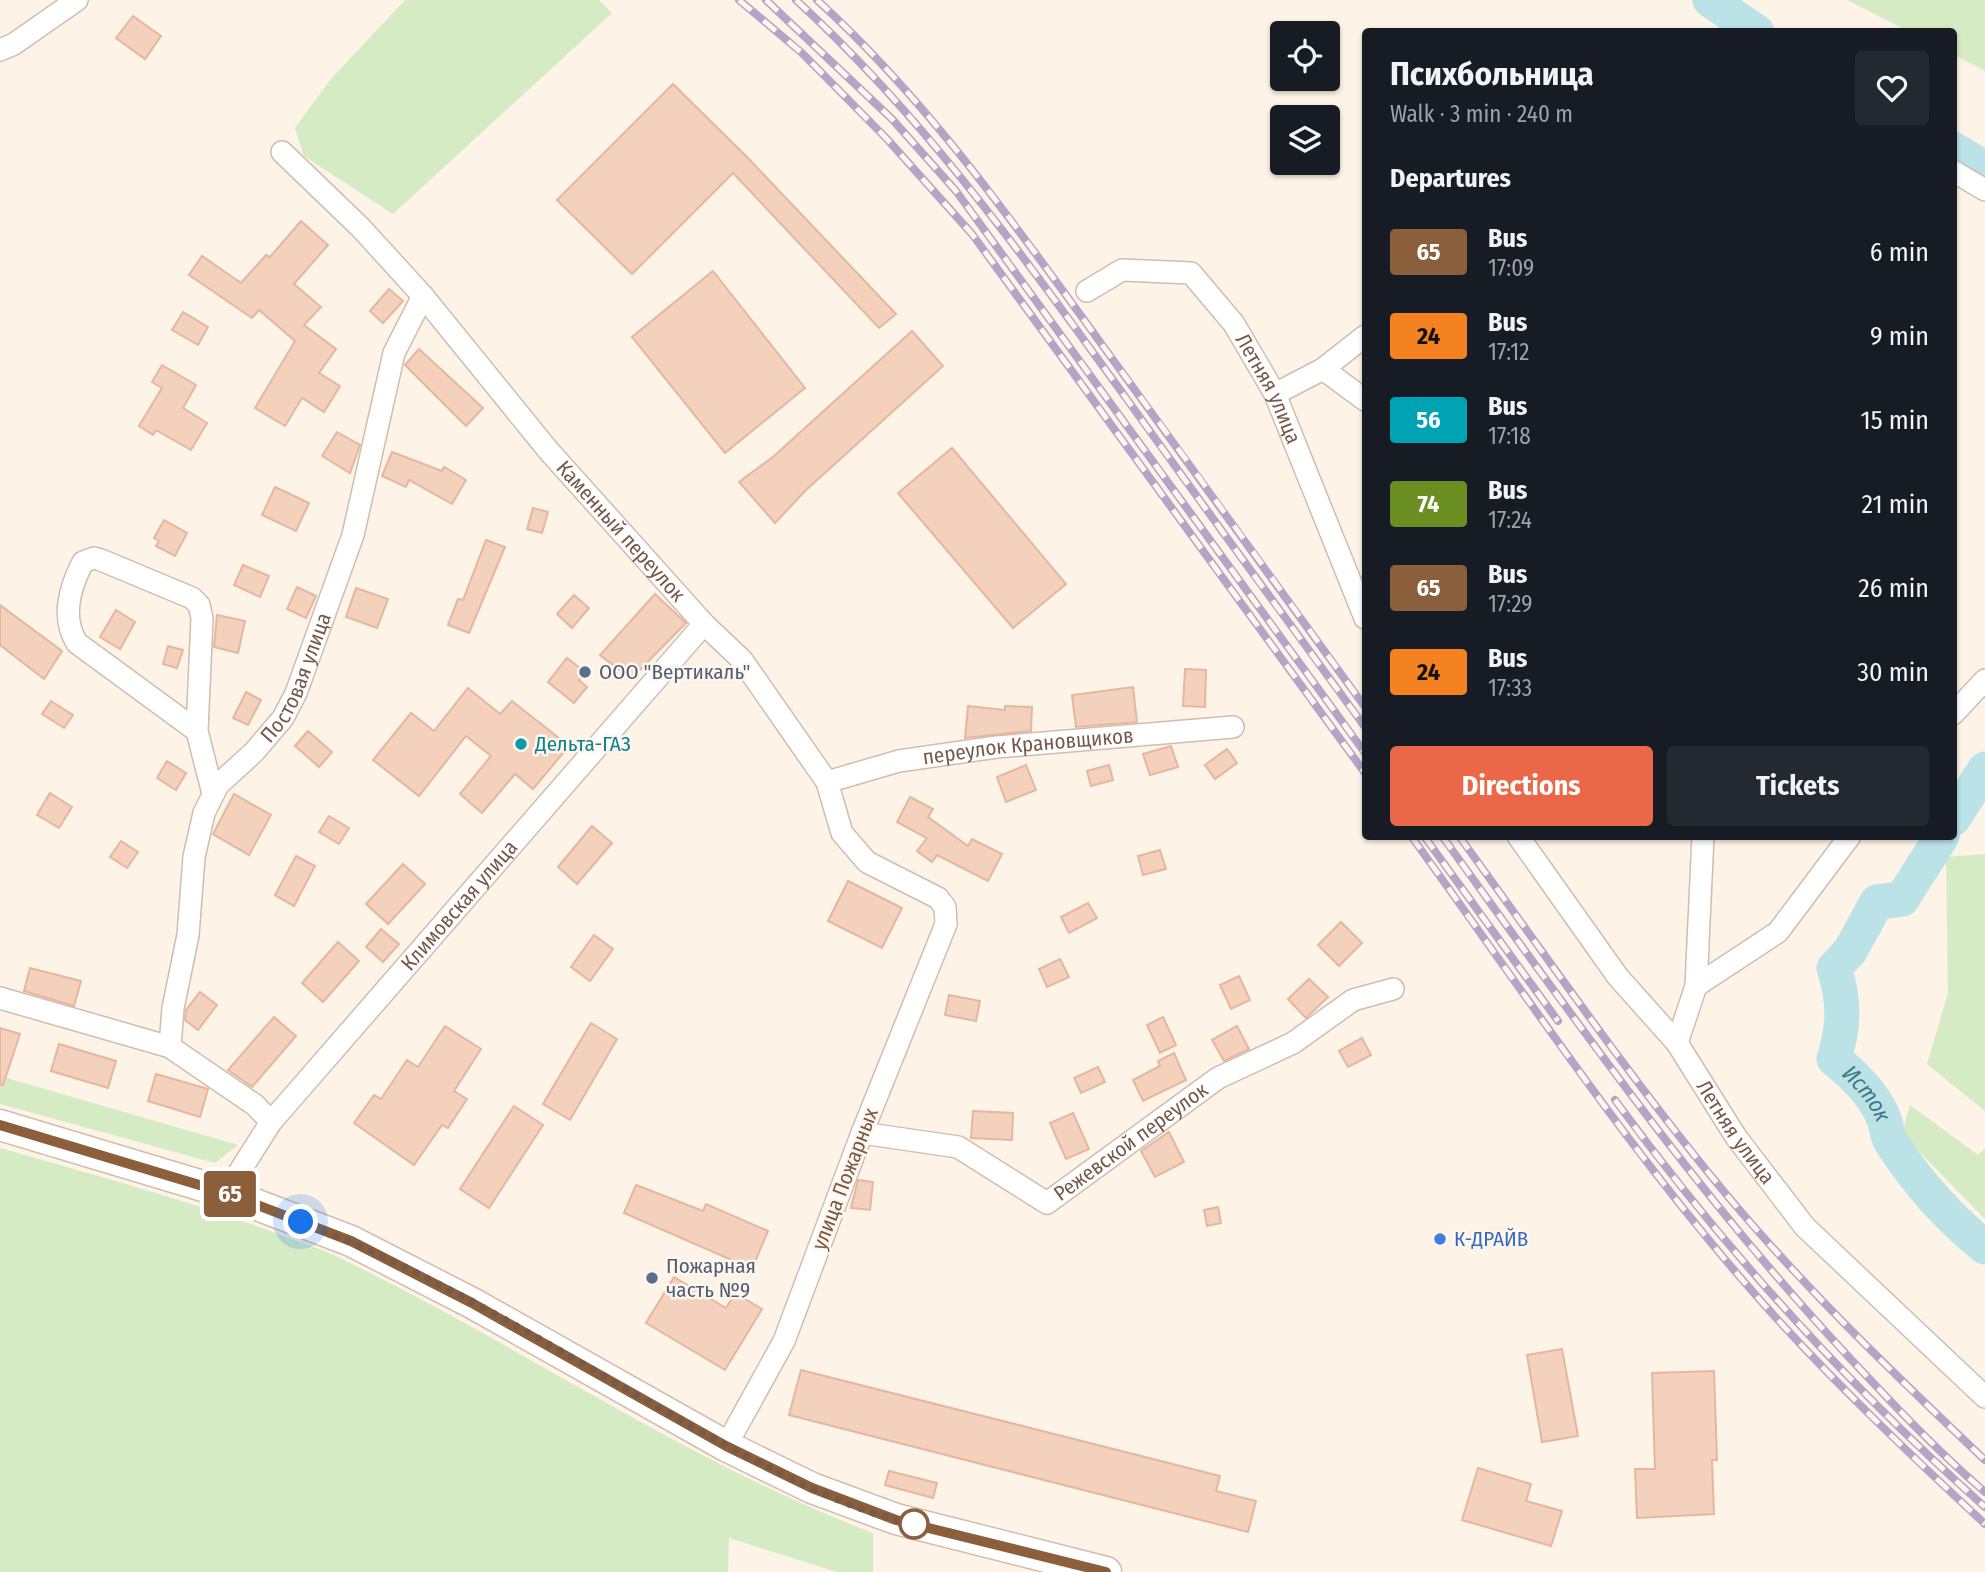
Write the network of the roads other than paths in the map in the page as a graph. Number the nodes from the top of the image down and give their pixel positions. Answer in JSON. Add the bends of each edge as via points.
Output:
{"nodes":[{"id":1,"x":77,"y":0,"type":"edge"},
{"id":2,"x":0,"y":50,"type":"edge"},
{"id":3,"x":282,"y":152,"type":"dead end"},
{"id":4,"x":1957,"y":173,"type":"edge"},
{"id":5,"x":1985,"y":190,"type":"edge"},
{"id":6,"x":1087,"y":291,"type":"dead end"},
{"id":7,"x":423,"y":296,"type":"junction"},
{"id":8,"x":1362,"y":338,"type":"edge"},
{"id":9,"x":1323,"y":369,"type":"junction"},
{"id":10,"x":1275,"y":394,"type":"junction"},
{"id":11,"x":1362,"y":398,"type":"edge"},
{"id":12,"x":1362,"y":611,"type":"edge"},
{"id":13,"x":704,"y":624,"type":"junction"},
{"id":14,"x":1985,"y":680,"type":"edge"},
{"id":15,"x":1957,"y":710,"type":"edge"},
{"id":16,"x":1233,"y":727,"type":"dead end"},
{"id":17,"x":197,"y":731,"type":"junction"},
{"id":18,"x":827,"y":782,"type":"junction"},
{"id":19,"x":213,"y":794,"type":"junction"},
{"id":20,"x":1521,"y":840,"type":"edge"},
{"id":21,"x":1703,"y":840,"type":"edge"},
{"id":22,"x":1847,"y":840,"type":"edge"},
{"id":23,"x":945,"y":907,"type":"joint"},
{"id":24,"x":1696,"y":986,"type":"junction"},
{"id":25,"x":1393,"y":989,"type":"dead end"},
{"id":26,"x":0,"y":998,"type":"edge"},
{"id":27,"x":1677,"y":1043,"type":"junction"},
{"id":28,"x":170,"y":1047,"type":"junction"},
{"id":29,"x":271,"y":1122,"type":"junction"},
{"id":30,"x":0,"y":1125,"type":"edge"},
{"id":31,"x":862,"y":1133,"type":"junction"},
{"id":32,"x":226,"y":1193,"type":"junction"},
{"id":33,"x":1985,"y":1397,"type":"edge"},
{"id":34,"x":726,"y":1446,"type":"junction"},
{"id":35,"x":1047,"y":1566,"type":"edge"},
{"id":36,"x":1106,"y":1572,"type":"edge"}],
"edges":[{"from":1,"to":2,"type":"street"},
{"from":3,"to":7,"type":"street","name":"Каменный переулок"},
{"from":4,"to":5,"type":"street"},
{"from":6,"to":10,"type":"street","name":"Летняя улица","via":[[1122,270],[1191,273],[1234,324]]},
{"from":7,"to":13,"type":"street","name":"Каменный переулок","via":[[548,450]]},
{"from":7,"to":19,"type":"street","name":"Постовая улица","via":[[394,353],[353,535],[296,693],[283,718]]},
{"from":8,"to":9,"type":"street"},
{"from":9,"to":10,"type":"street"},
{"from":9,"to":11,"type":"street"},
{"from":10,"to":12,"type":"street","name":"Летняя улица"},
{"from":13,"to":18,"type":"street","name":"Каменный переулок","via":[[742,660]]},
{"from":13,"to":29,"type":"street","name":"Климовская улица"},
{"from":14,"to":15,"type":"street"},
{"from":16,"to":18,"type":"street","name":"переулок Крановщиков","via":[[997,747],[899,761]]},
{"from":17,"to":17,"type":"street","via":[[77,643],[67,613],[83,562],[102,560],[199,605]]},
{"from":17,"to":19,"type":"street"},
{"from":18,"to":23,"type":"street","name":"Каменный переулок","via":[[842,833],[867,862],[938,898]]},
{"from":19,"to":28,"type":"street","name":"Постовая улица","via":[[196,846],[186,954],[173,1008]]},
{"from":20,"to":27,"type":"street","name":"Летняя улица","via":[[1618,977]]},
{"from":21,"to":24,"type":"street"},
{"from":22,"to":24,"type":"street","via":[[1778,932]]},
{"from":23,"to":31,"type":"street","name":"улица Пожарных","via":[[946,924]]},
{"from":24,"to":27,"type":"street"},
{"from":25,"to":31,"type":"street","name":"Режевской переулок","via":[[1353,1000],[1293,1043],[1219,1078],[1047,1203],[958,1147]]},
{"from":26,"to":28,"type":"street"},
{"from":27,"to":33,"type":"street","name":"Летняя улица","via":[[1735,1137],[1805,1227]]},
{"from":28,"to":29,"type":"street","via":[[255,1105]]},
{"from":29,"to":32,"type":"street","name":"Климовская улица"},
{"from":30,"to":32,"type":"main road"},
{"from":31,"to":34,"type":"street","name":"улица Пожарных","via":[[784,1341]]},
{"from":32,"to":34,"type":"main road","via":[[351,1241]]},
{"from":34,"to":35,"type":"main road","via":[[812,1488],[896,1520]]},
{"from":35,"to":36,"type":"main road"}]}
